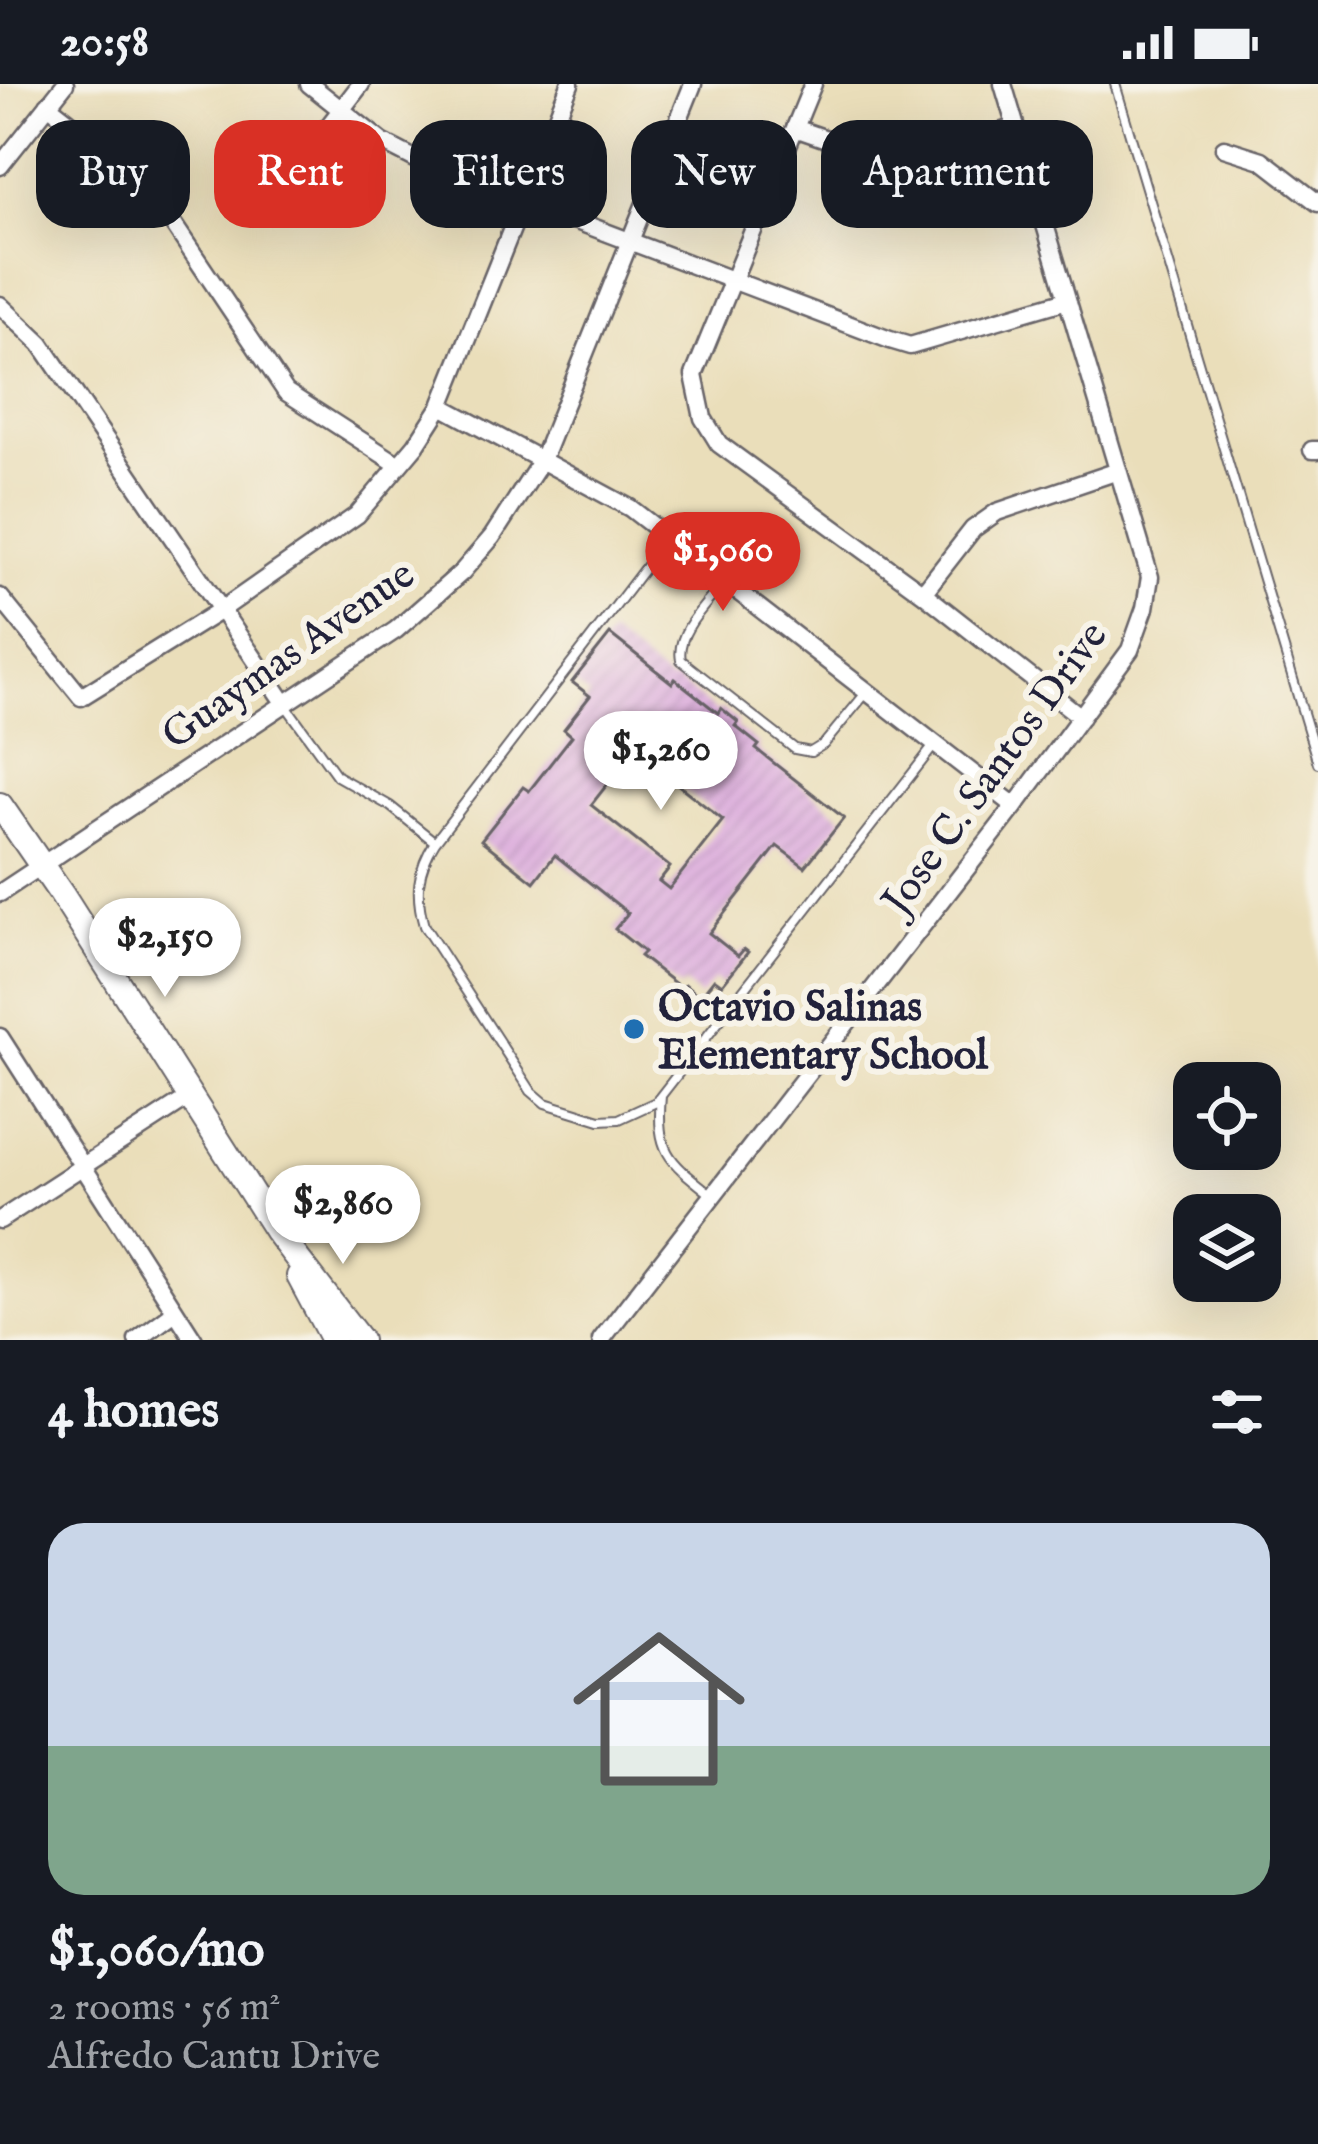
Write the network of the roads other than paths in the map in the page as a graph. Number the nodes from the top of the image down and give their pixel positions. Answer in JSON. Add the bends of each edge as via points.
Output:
{"nodes":[{"id":1,"x":64,"y":84,"type":"edge"},
{"id":2,"x":309,"y":84,"type":"edge"},
{"id":3,"x":361,"y":84,"type":"edge"},
{"id":4,"x":570,"y":84,"type":"edge"},
{"id":5,"x":693,"y":84,"type":"edge"},
{"id":6,"x":813,"y":84,"type":"edge"},
{"id":7,"x":1003,"y":84,"type":"edge"},
{"id":8,"x":1115,"y":84,"type":"edge"},
{"id":9,"x":48,"y":105,"type":"junction"},
{"id":10,"x":341,"y":110,"type":"junction"},
{"id":11,"x":333,"y":120,"type":"edge"},
{"id":12,"x":556,"y":120,"type":"edge"},
{"id":13,"x":1014,"y":120,"type":"edge"},
{"id":14,"x":797,"y":123,"type":"edge"},
{"id":15,"x":1223,"y":148,"type":"dead end"},
{"id":16,"x":410,"y":156,"type":"edge"},
{"id":17,"x":0,"y":166,"type":"edge"},
{"id":18,"x":1318,"y":202,"type":"edge"},
{"id":19,"x":513,"y":228,"type":"edge"},
{"id":20,"x":590,"y":228,"type":"edge"},
{"id":21,"x":754,"y":228,"type":"edge"},
{"id":22,"x":1046,"y":228,"type":"edge"},
{"id":23,"x":628,"y":243,"type":"junction"},
{"id":24,"x":732,"y":283,"type":"junction"},
{"id":25,"x":1067,"y":300,"type":"junction"},
{"id":26,"x":0,"y":304,"type":"edge"},
{"id":27,"x":441,"y":406,"type":"junction"},
{"id":28,"x":542,"y":460,"type":"junction"},
{"id":29,"x":399,"y":465,"type":"junction"},
{"id":30,"x":1118,"y":471,"type":"junction"},
{"id":31,"x":668,"y":538,"type":"junction"},
{"id":32,"x":724,"y":581,"type":"junction"},
{"id":33,"x":923,"y":593,"type":"junction"},
{"id":34,"x":0,"y":597,"type":"edge"},
{"id":35,"x":221,"y":610,"type":"junction"},
{"id":36,"x":867,"y":691,"type":"junction"},
{"id":37,"x":283,"y":701,"type":"junction"},
{"id":38,"x":1081,"y":717,"type":"junction"},
{"id":39,"x":935,"y":744,"type":"junction"},
{"id":40,"x":1318,"y":763,"type":"edge"},
{"id":41,"x":0,"y":805,"type":"edge"},
{"id":42,"x":1015,"y":806,"type":"junction"},
{"id":43,"x":435,"y":842,"type":"junction"},
{"id":44,"x":42,"y":866,"type":"junction"},
{"id":45,"x":0,"y":893,"type":"edge"},
{"id":46,"x":0,"y":1037,"type":"edge"},
{"id":47,"x":191,"y":1096,"type":"junction"},
{"id":48,"x":661,"y":1096,"type":"junction"},
{"id":49,"x":82,"y":1166,"type":"junction"},
{"id":50,"x":713,"y":1196,"type":"junction"},
{"id":51,"x":0,"y":1220,"type":"edge"},
{"id":52,"x":276,"y":1231,"type":"junction"},
{"id":53,"x":175,"y":1312,"type":"junction"},
{"id":54,"x":334,"y":1336,"type":"edge"},
{"id":55,"x":137,"y":1340,"type":"edge"},
{"id":56,"x":194,"y":1340,"type":"edge"},
{"id":57,"x":360,"y":1340,"type":"edge"},
{"id":58,"x":602,"y":1340,"type":"edge"}],
"edges":[{"from":1,"to":9,"type":"street"},
{"from":2,"to":10,"type":"street"},
{"from":3,"to":10,"type":"street"},
{"from":4,"to":12,"type":"street"},
{"from":5,"to":23,"type":"street","name":"Guaymas Avenue"},
{"from":6,"to":14,"type":"street"},
{"from":7,"to":13,"type":"street","name":"Jose C. Santos Drive"},
{"from":8,"to":40,"type":"lane"},
{"from":9,"to":17,"type":"street"},
{"from":9,"to":29,"type":"street","via":[[143,179],[286,392]]},
{"from":10,"to":11,"type":"street"},
{"from":10,"to":16,"type":"street"},
{"from":15,"to":18,"type":"street","via":[[1262,160]]},
{"from":19,"to":27,"type":"street"},
{"from":20,"to":23,"type":"street"},
{"from":21,"to":24,"type":"street"},
{"from":22,"to":25,"type":"street","name":"Jose C. Santos Drive"},
{"from":23,"to":24,"type":"street"},
{"from":23,"to":28,"type":"street","name":"Guaymas Avenue"},
{"from":24,"to":25,"type":"street","via":[[910,346]]},
{"from":24,"to":33,"type":"street","via":[[694,375],[710,431]]},
{"from":25,"to":30,"type":"street","name":"Jose C. Santos Drive"},
{"from":26,"to":35,"type":"street","via":[[41,344]]},
{"from":27,"to":28,"type":"street"},
{"from":27,"to":29,"type":"street"},
{"from":28,"to":31,"type":"street"},
{"from":28,"to":37,"type":"street","name":"Guaymas Avenue","via":[[502,525],[432,600]]},
{"from":29,"to":35,"type":"street","via":[[357,515]]},
{"from":30,"to":33,"type":"street","via":[[997,512],[973,529]]},
{"from":30,"to":38,"type":"street","name":"Jose C. Santos Drive","via":[[1150,577],[1130,650]]},
{"from":31,"to":32,"type":"street"},
{"from":31,"to":43,"type":"lane"},
{"from":32,"to":36,"type":"street"},
{"from":32,"to":36,"type":"lane","via":[[685,634],[681,660],[795,749],[824,744]]},
{"from":33,"to":38,"type":"street"},
{"from":34,"to":35,"type":"street","via":[[81,697]]},
{"from":35,"to":37,"type":"street"},
{"from":36,"to":39,"type":"street"},
{"from":37,"to":43,"type":"lane","via":[[337,776]]},
{"from":37,"to":44,"type":"street","name":"Guaymas Avenue"},
{"from":38,"to":42,"type":"street","name":"Jose C. Santos Drive"},
{"from":39,"to":42,"type":"street"},
{"from":39,"to":48,"type":"lane"},
{"from":41,"to":44,"type":"main road"},
{"from":42,"to":50,"type":"street","name":"Jose C. Santos Drive"},
{"from":43,"to":48,"type":"lane","via":[[418,879],[424,926],[531,1091],[561,1111],[599,1120],[637,1113]]},
{"from":44,"to":45,"type":"street","name":"Guaymas Avenue"},
{"from":44,"to":47,"type":"main road"},
{"from":46,"to":49,"type":"street"},
{"from":47,"to":49,"type":"street"},
{"from":47,"to":52,"type":"main road"},
{"from":48,"to":50,"type":"lane","via":[[665,1154]]},
{"from":49,"to":51,"type":"street"},
{"from":49,"to":53,"type":"street"},
{"from":50,"to":58,"type":"street","name":"Jose C. Santos Drive"},
{"from":52,"to":54,"type":"main road"},
{"from":52,"to":57,"type":"main road"},
{"from":53,"to":55,"type":"street"},
{"from":53,"to":56,"type":"street"}]}
